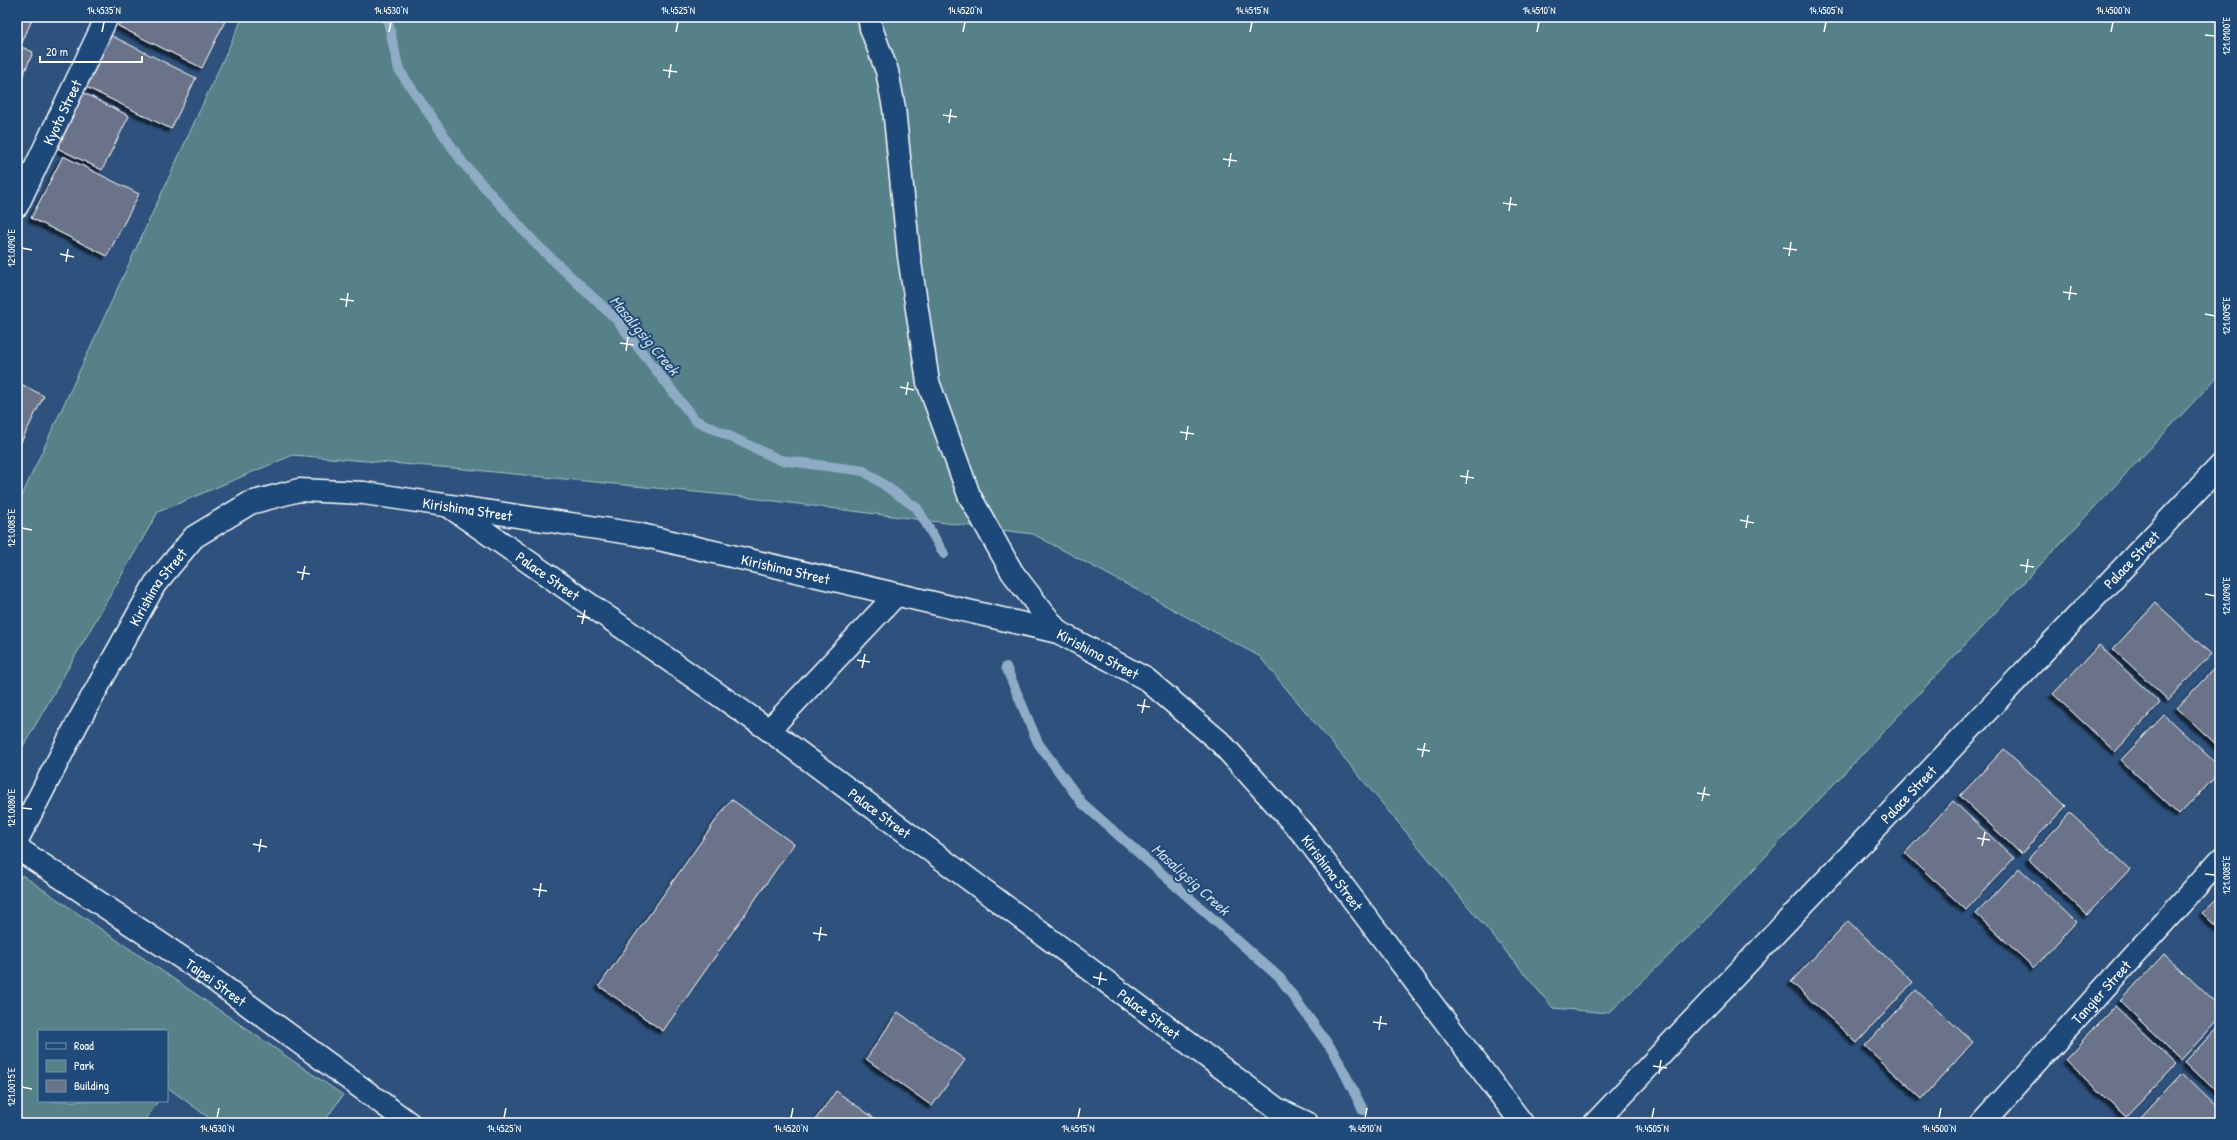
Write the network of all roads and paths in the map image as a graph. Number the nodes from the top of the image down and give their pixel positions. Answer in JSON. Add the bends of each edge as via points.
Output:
{"nodes":[{"id":1,"x":107,"y":17,"type":"edge"},
{"id":2,"x":869,"y":17,"type":"edge"},
{"id":3,"x":17,"y":206,"type":"edge"},
{"id":4,"x":2220,"y":466,"type":"edge"},
{"id":5,"x":448,"y":506,"type":"junction"},
{"id":6,"x":896,"y":595,"type":"junction"},
{"id":7,"x":1058,"y":632,"type":"junction"},
{"id":8,"x":769,"y":730,"type":"junction"},
{"id":9,"x":17,"y":840,"type":"edge"},
{"id":10,"x":17,"y":848,"type":"edge"},
{"id":11,"x":2220,"y":860,"type":"edge"},
{"id":12,"x":409,"y":1123,"type":"edge"},
{"id":13,"x":1307,"y":1123,"type":"edge"},
{"id":14,"x":1522,"y":1123,"type":"edge"},
{"id":15,"x":1595,"y":1123,"type":"edge"},
{"id":16,"x":1982,"y":1123,"type":"edge"}],
"edges":[{"from":1,"to":3,"type":"street","name":"Kyoto Street"},
{"from":2,"to":7,"type":"street","via":[[887,71],[894,108],[909,256],[928,382],[969,495],[1012,572]]},
{"from":4,"to":15,"type":"street","name":"Palace Street"},
{"from":5,"to":6,"type":"street","name":"Kirishima Street","via":[[637,534]]},
{"from":5,"to":8,"type":"street","name":"Palace Street"},
{"from":5,"to":9,"type":"street","name":"Kirishima Street","via":[[364,493],[300,490],[250,503],[194,538],[155,584],[77,724]]},
{"from":6,"to":7,"type":"street","name":"Kirishima Street"},
{"from":6,"to":8,"type":"street"},
{"from":7,"to":14,"type":"street","name":"Kirishima Street","via":[[1146,679],[1221,743],[1305,836]]},
{"from":8,"to":13,"type":"street","name":"Palace Street","via":[[1277,1109]]},
{"from":10,"to":12,"type":"street","name":"Taipei Street","via":[[206,974]]},
{"from":11,"to":16,"type":"street","name":"Tangier Street"}]}
